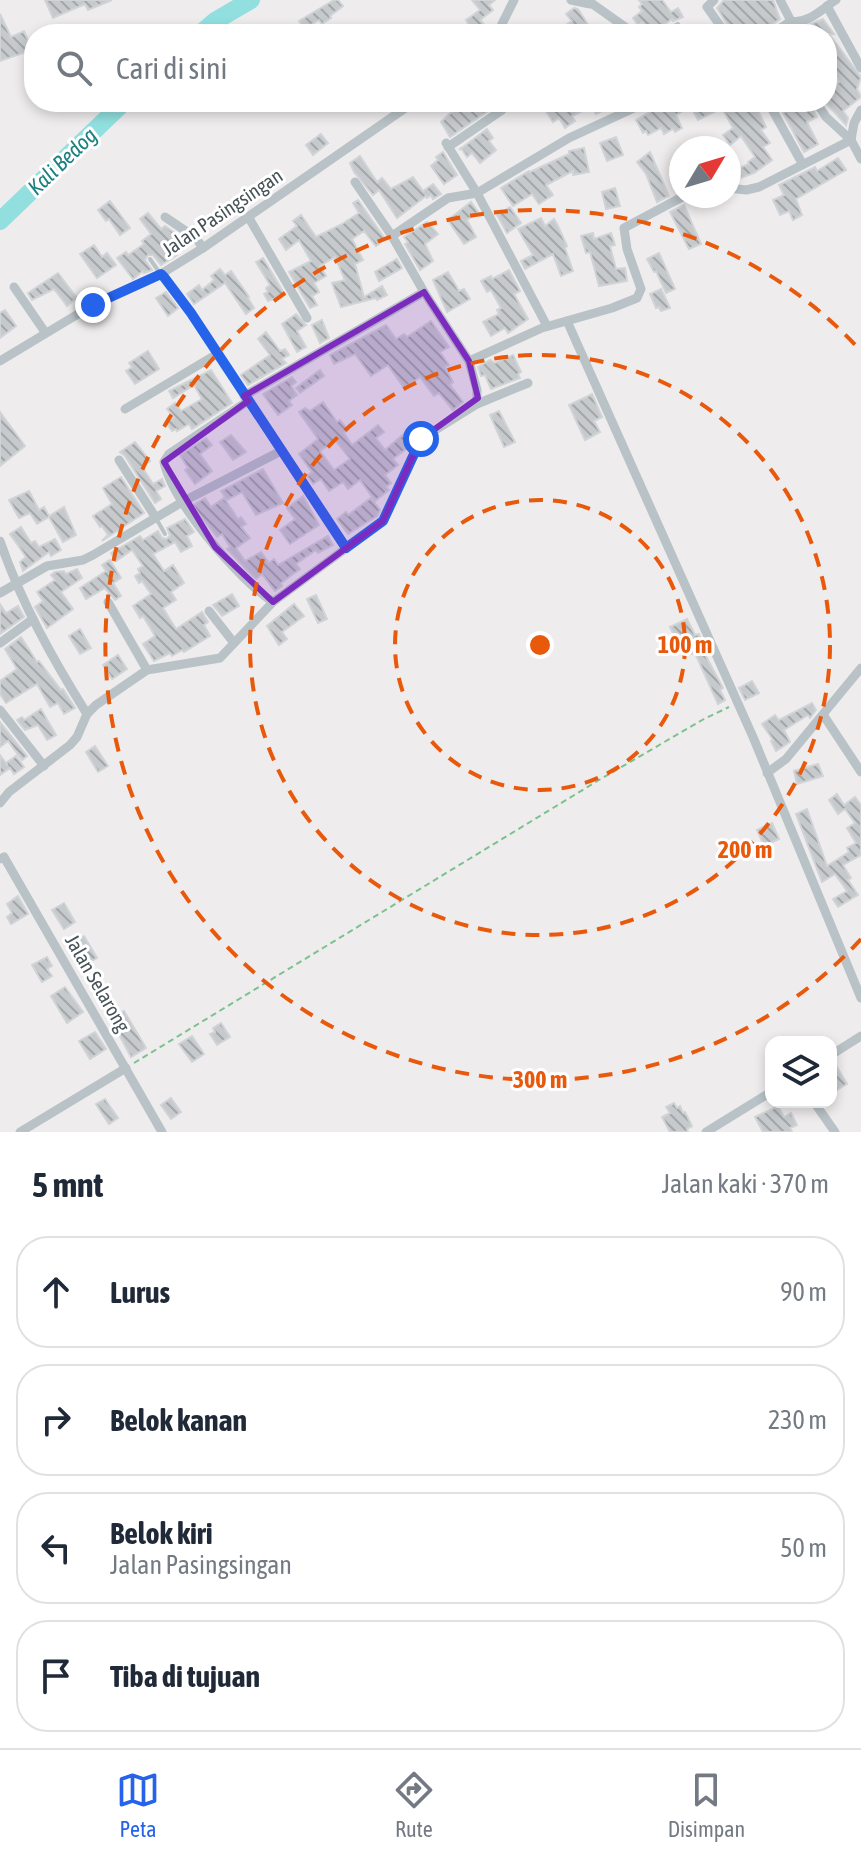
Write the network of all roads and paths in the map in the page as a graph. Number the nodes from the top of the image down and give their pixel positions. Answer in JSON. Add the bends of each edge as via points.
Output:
{"nodes":[{"id":1,"x":514,"y":0,"type":"edge"},
{"id":2,"x":571,"y":0,"type":"edge"},
{"id":3,"x":714,"y":0,"type":"edge"},
{"id":4,"x":780,"y":0,"type":"edge"},
{"id":5,"x":588,"y":2,"type":"edge"},
{"id":6,"x":831,"y":3,"type":"edge"},
{"id":7,"x":791,"y":21,"type":"junction"},
{"id":8,"x":502,"y":24,"type":"edge"},
{"id":9,"x":620,"y":24,"type":"edge"},
{"id":10,"x":719,"y":24,"type":"edge"},
{"id":11,"x":787,"y":24,"type":"edge"},
{"id":12,"x":861,"y":68,"type":"edge"},
{"id":13,"x":861,"y":110,"type":"edge"},
{"id":14,"x":399,"y":112,"type":"edge"},
{"id":15,"x":499,"y":112,"type":"edge"},
{"id":16,"x":625,"y":112,"type":"edge"},
{"id":17,"x":774,"y":112,"type":"edge"},
{"id":18,"x":823,"y":112,"type":"edge"},
{"id":19,"x":851,"y":140,"type":"junction"},
{"id":20,"x":861,"y":159,"type":"edge"},
{"id":21,"x":802,"y":163,"type":"junction"},
{"id":22,"x":355,"y":182,"type":"dead end"},
{"id":23,"x":741,"y":189,"type":"edge"},
{"id":24,"x":477,"y":193,"type":"junction"},
{"id":25,"x":669,"y":204,"type":"edge"},
{"id":26,"x":165,"y":217,"type":"dead end"},
{"id":27,"x":251,"y":220,"type":"junction"},
{"id":28,"x":392,"y":236,"type":"junction"},
{"id":29,"x":203,"y":248,"type":"junction"},
{"id":30,"x":150,"y":259,"type":"dead end"},
{"id":31,"x":166,"y":281,"type":"junction"},
{"id":32,"x":14,"y":287,"type":"dead end"},
{"id":33,"x":424,"y":292,"type":"junction"},
{"id":34,"x":307,"y":318,"type":"dead end"},
{"id":35,"x":567,"y":321,"type":"junction"},
{"id":36,"x":547,"y":326,"type":"junction"},
{"id":37,"x":45,"y":332,"type":"junction"},
{"id":38,"x":217,"y":354,"type":"junction"},
{"id":39,"x":0,"y":361,"type":"edge"},
{"id":40,"x":469,"y":361,"type":"junction"},
{"id":41,"x":528,"y":383,"type":"dead end"},
{"id":42,"x":246,"y":399,"type":"junction"},
{"id":43,"x":477,"y":404,"type":"junction"},
{"id":44,"x":125,"y":409,"type":"dead end"},
{"id":45,"x":281,"y":451,"type":"junction"},
{"id":46,"x":119,"y":460,"type":"dead end"},
{"id":47,"x":184,"y":501,"type":"junction"},
{"id":48,"x":156,"y":518,"type":"junction"},
{"id":49,"x":165,"y":534,"type":"dead end"},
{"id":50,"x":0,"y":541,"type":"edge"},
{"id":51,"x":346,"y":548,"type":"junction"},
{"id":52,"x":15,"y":585,"type":"junction"},
{"id":53,"x":0,"y":593,"type":"edge"},
{"id":54,"x":108,"y":602,"type":"dead end"},
{"id":55,"x":273,"y":602,"type":"junction"},
{"id":56,"x":209,"y":611,"type":"dead end"},
{"id":57,"x":33,"y":619,"type":"junction"},
{"id":58,"x":0,"y":643,"type":"edge"},
{"id":59,"x":234,"y":643,"type":"junction"},
{"id":60,"x":147,"y":670,"type":"junction"},
{"id":61,"x":860,"y":672,"type":"edge"},
{"id":62,"x":737,"y":703,"type":"junction"},
{"id":63,"x":0,"y":710,"type":"edge"},
{"id":64,"x":87,"y":714,"type":"junction"},
{"id":65,"x":824,"y":716,"type":"junction"},
{"id":66,"x":44,"y":766,"type":"junction"},
{"id":67,"x":861,"y":772,"type":"edge"},
{"id":68,"x":767,"y":773,"type":"junction"},
{"id":69,"x":0,"y":781,"type":"edge"},
{"id":70,"x":9,"y":792,"type":"junction"},
{"id":71,"x":0,"y":803,"type":"edge"},
{"id":72,"x":1,"y":854,"type":"edge"},
{"id":73,"x":861,"y":998,"type":"edge"},
{"id":74,"x":861,"y":1036,"type":"edge"},
{"id":75,"x":837,"y":1051,"type":"edge"},
{"id":76,"x":126,"y":1068,"type":"junction"},
{"id":77,"x":765,"y":1096,"type":"edge"},
{"id":78,"x":818,"y":1108,"type":"edge"},
{"id":79,"x":20,"y":1132,"type":"edge"},
{"id":80,"x":162,"y":1132,"type":"edge"},
{"id":81,"x":706,"y":1132,"type":"edge"},
{"id":82,"x":835,"y":1132,"type":"edge"}],
"edges":[{"from":1,"to":8,"type":"street"},
{"from":2,"to":5,"type":"street"},
{"from":3,"to":10,"type":"street","via":[[707,7]]},
{"from":4,"to":7,"type":"street"},
{"from":5,"to":9,"type":"street"},
{"from":6,"to":7,"type":"street","via":[[799,23]]},
{"from":6,"to":12,"type":"street"},
{"from":7,"to":11,"type":"street"},
{"from":13,"to":19,"type":"street"},
{"from":14,"to":27,"type":"street","name":"Jalan Pasingsingan"},
{"from":15,"to":24,"type":"street","via":[[447,145]]},
{"from":16,"to":24,"type":"street","via":[[569,138]]},
{"from":17,"to":21,"type":"street"},
{"from":18,"to":19,"type":"street"},
{"from":19,"to":20,"type":"street"},
{"from":19,"to":21,"type":"street"},
{"from":21,"to":23,"type":"street","via":[[759,187]]},
{"from":22,"to":28,"type":"street"},
{"from":24,"to":28,"type":"street","via":[[448,198]]},
{"from":24,"to":36,"type":"street"},
{"from":25,"to":35,"type":"street","via":[[624,228],[640,295]]},
{"from":26,"to":29,"type":"street"},
{"from":27,"to":29,"type":"street","name":"Jalan Pasingsingan"},
{"from":27,"to":34,"type":"street"},
{"from":28,"to":33,"type":"street"},
{"from":29,"to":31,"type":"street","name":"Jalan Pasingsingan"},
{"from":30,"to":31,"type":"lane"},
{"from":31,"to":37,"type":"street","name":"Jalan Pasingsingan","via":[[93,305]]},
{"from":31,"to":38,"type":"street"},
{"from":32,"to":37,"type":"street"},
{"from":33,"to":40,"type":"street"},
{"from":33,"to":42,"type":"street"},
{"from":35,"to":36,"type":"street"},
{"from":35,"to":62,"type":"street"},
{"from":36,"to":40,"type":"street"},
{"from":37,"to":39,"type":"street","name":"Jalan Pasingsingan"},
{"from":38,"to":42,"type":"street"},
{"from":38,"to":44,"type":"street"},
{"from":40,"to":43,"type":"street"},
{"from":41,"to":43,"type":"street"},
{"from":42,"to":45,"type":"street"},
{"from":42,"to":47,"type":"street","via":[[166,458],[165,467]]},
{"from":43,"to":51,"type":"street","via":[[421,439],[383,521]]},
{"from":45,"to":47,"type":"street"},
{"from":45,"to":51,"type":"street"},
{"from":46,"to":48,"type":"street"},
{"from":47,"to":48,"type":"street"},
{"from":47,"to":55,"type":"street","via":[[237,573]]},
{"from":48,"to":49,"type":"lane"},
{"from":48,"to":52,"type":"street","via":[[83,560],[47,566]]},
{"from":50,"to":52,"type":"street"},
{"from":51,"to":55,"type":"street"},
{"from":52,"to":53,"type":"street"},
{"from":52,"to":57,"type":"street"},
{"from":54,"to":60,"type":"street"},
{"from":55,"to":59,"type":"street"},
{"from":56,"to":59,"type":"street"},
{"from":57,"to":58,"type":"street"},
{"from":57,"to":64,"type":"street"},
{"from":59,"to":60,"type":"street","via":[[214,660]]},
{"from":60,"to":64,"type":"street"},
{"from":61,"to":65,"type":"street"},
{"from":62,"to":68,"type":"street"},
{"from":62,"to":76,"type":"path","via":[[611,773]]},
{"from":63,"to":66,"type":"street"},
{"from":64,"to":66,"type":"street","via":[[77,737]]},
{"from":65,"to":67,"type":"street"},
{"from":65,"to":68,"type":"street"},
{"from":66,"to":70,"type":"street"},
{"from":68,"to":73,"type":"street"},
{"from":69,"to":70,"type":"street"},
{"from":70,"to":71,"type":"street"},
{"from":72,"to":76,"type":"street","name":"Jalan Selarong"},
{"from":74,"to":75,"type":"street"},
{"from":76,"to":79,"type":"street"},
{"from":76,"to":80,"type":"street","name":"Jalan Selarong"},
{"from":77,"to":81,"type":"street"},
{"from":78,"to":82,"type":"street"}]}
